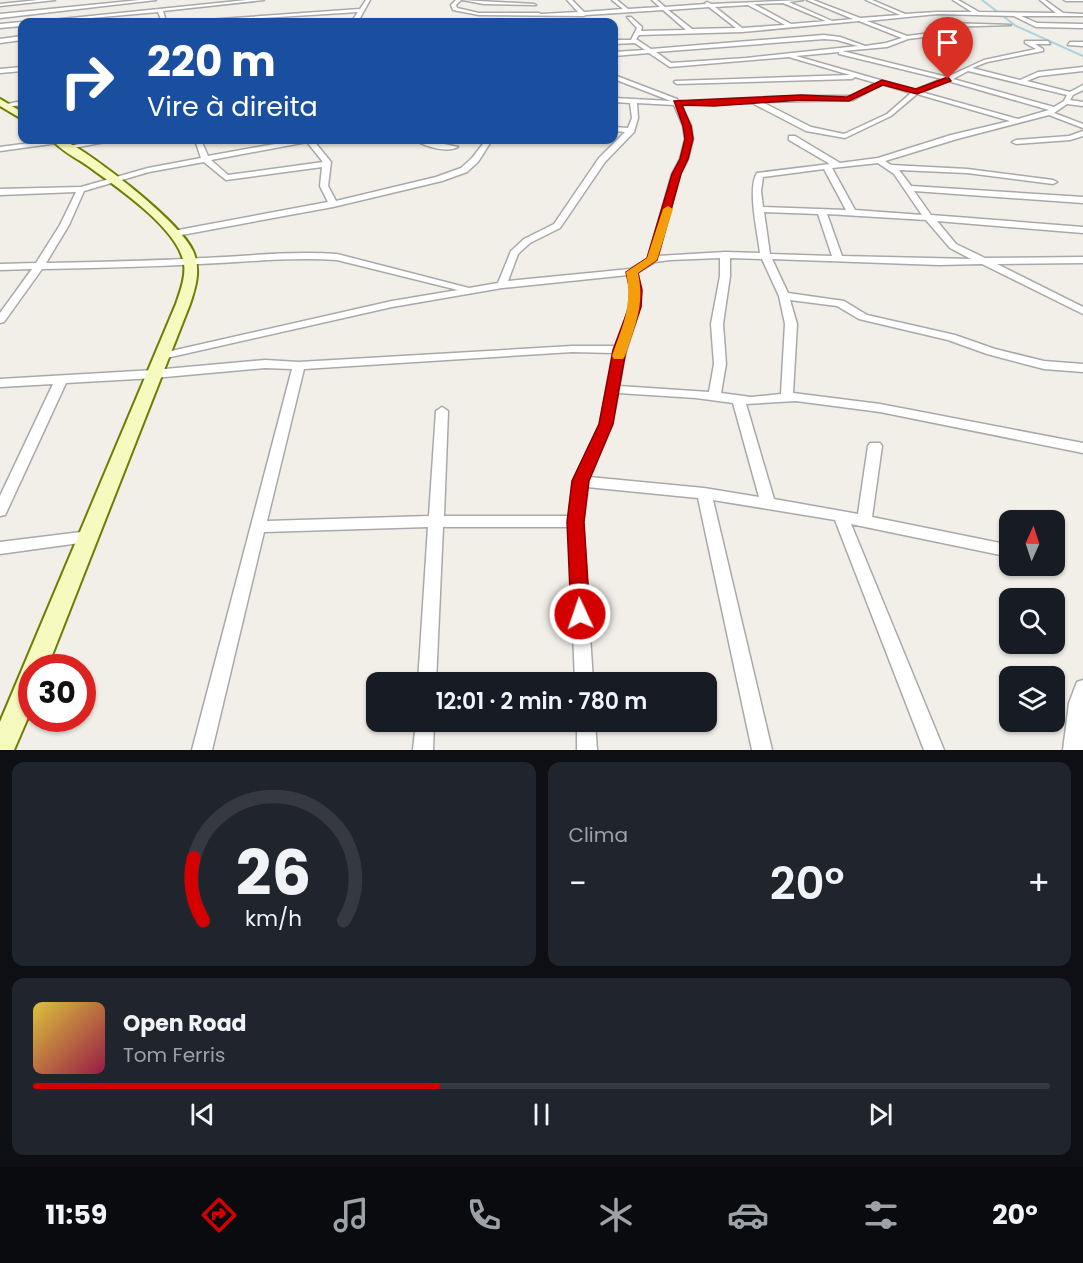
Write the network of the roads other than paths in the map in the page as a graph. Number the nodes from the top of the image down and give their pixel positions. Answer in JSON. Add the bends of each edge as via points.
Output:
{"nodes":[{"id":1,"x":53,"y":0,"type":"edge"},
{"id":2,"x":154,"y":0,"type":"edge"},
{"id":3,"x":262,"y":0,"type":"edge"},
{"id":4,"x":368,"y":0,"type":"edge"},
{"id":5,"x":459,"y":0,"type":"edge"},
{"id":6,"x":464,"y":0,"type":"edge"},
{"id":7,"x":569,"y":0,"type":"edge"},
{"id":8,"x":614,"y":0,"type":"edge"},
{"id":9,"x":654,"y":0,"type":"edge"},
{"id":10,"x":701,"y":0,"type":"edge"},
{"id":11,"x":801,"y":0,"type":"edge"},
{"id":12,"x":809,"y":0,"type":"edge"},
{"id":13,"x":868,"y":0,"type":"edge"},
{"id":14,"x":955,"y":0,"type":"edge"},
{"id":15,"x":1042,"y":0,"type":"edge"},
{"id":16,"x":1066,"y":0,"type":"edge"},
{"id":17,"x":1083,"y":0,"type":"edge"},
{"id":18,"x":782,"y":1,"type":"edge"},
{"id":19,"x":532,"y":2,"type":"edge"},
{"id":20,"x":90,"y":3,"type":"edge"},
{"id":21,"x":747,"y":3,"type":"junction"},
{"id":22,"x":0,"y":5,"type":"edge"},
{"id":23,"x":711,"y":5,"type":"junction"},
{"id":24,"x":1006,"y":6,"type":"dead end"},
{"id":25,"x":1041,"y":8,"type":"dead end"},
{"id":26,"x":1051,"y":8,"type":"junction"},
{"id":27,"x":159,"y":9,"type":"junction"},
{"id":28,"x":665,"y":9,"type":"junction"},
{"id":29,"x":1083,"y":9,"type":"edge"},
{"id":30,"x":360,"y":10,"type":"junction"},
{"id":31,"x":325,"y":12,"type":"junction"},
{"id":32,"x":977,"y":13,"type":"junction"},
{"id":33,"x":1013,"y":14,"type":"junction"},
{"id":34,"x":540,"y":15,"type":"junction"},
{"id":35,"x":584,"y":15,"type":"junction"},
{"id":36,"x":629,"y":15,"type":"junction"},
{"id":37,"x":905,"y":15,"type":"junction"},
{"id":38,"x":1062,"y":15,"type":"junction"},
{"id":39,"x":1083,"y":15,"type":"edge"},
{"id":40,"x":0,"y":16,"type":"edge"},
{"id":41,"x":93,"y":18,"type":"edge"},
{"id":42,"x":100,"y":18,"type":"edge"},
{"id":43,"x":162,"y":18,"type":"edge"},
{"id":44,"x":239,"y":18,"type":"edge"},
{"id":45,"x":324,"y":18,"type":"edge"},
{"id":46,"x":357,"y":18,"type":"edge"},
{"id":47,"x":542,"y":18,"type":"edge"},
{"id":48,"x":856,"y":19,"type":"junction"},
{"id":49,"x":831,"y":21,"type":"junction"},
{"id":50,"x":18,"y":24,"type":"edge"},
{"id":51,"x":1008,"y":25,"type":"dead end"},
{"id":52,"x":0,"y":26,"type":"edge"},
{"id":53,"x":791,"y":26,"type":"junction"},
{"id":54,"x":1083,"y":26,"type":"edge"},
{"id":55,"x":742,"y":30,"type":"junction"},
{"id":56,"x":692,"y":32,"type":"junction"},
{"id":57,"x":637,"y":33,"type":"junction"},
{"id":58,"x":18,"y":38,"type":"edge"},
{"id":59,"x":907,"y":38,"type":"junction"},
{"id":60,"x":0,"y":40,"type":"edge"},
{"id":61,"x":636,"y":41,"type":"junction"},
{"id":62,"x":618,"y":42,"type":"edge"},
{"id":63,"x":1047,"y":43,"type":"dead end"},
{"id":64,"x":1070,"y":44,"type":"dead end"},
{"id":65,"x":1083,"y":44,"type":"edge"},
{"id":66,"x":866,"y":47,"type":"junction"},
{"id":67,"x":831,"y":50,"type":"junction"},
{"id":68,"x":649,"y":51,"type":"junction"},
{"id":69,"x":618,"y":54,"type":"edge"},
{"id":70,"x":790,"y":56,"type":"junction"},
{"id":71,"x":670,"y":65,"type":"junction"},
{"id":72,"x":18,"y":69,"type":"edge"},
{"id":73,"x":968,"y":69,"type":"junction"},
{"id":74,"x":1083,"y":69,"type":"edge"},
{"id":75,"x":0,"y":71,"type":"edge"},
{"id":76,"x":859,"y":76,"type":"junction"},
{"id":77,"x":618,"y":79,"type":"edge"},
{"id":78,"x":948,"y":79,"type":"junction"},
{"id":79,"x":677,"y":81,"type":"junction"},
{"id":80,"x":1022,"y":81,"type":"junction"},
{"id":81,"x":882,"y":82,"type":"junction"},
{"id":82,"x":1083,"y":87,"type":"edge"},
{"id":83,"x":917,"y":91,"type":"junction"},
{"id":84,"x":998,"y":93,"type":"junction"},
{"id":85,"x":1071,"y":94,"type":"junction"},
{"id":86,"x":618,"y":100,"type":"edge"},
{"id":87,"x":754,"y":100,"type":"junction"},
{"id":88,"x":633,"y":101,"type":"junction"},
{"id":89,"x":676,"y":101,"type":"junction"},
{"id":90,"x":1066,"y":102,"type":"junction"},
{"id":91,"x":18,"y":103,"type":"edge"},
{"id":92,"x":3,"y":104,"type":"edge"},
{"id":93,"x":1083,"y":104,"type":"edge"},
{"id":94,"x":1052,"y":111,"type":"junction"},
{"id":95,"x":18,"y":113,"type":"edge"},
{"id":96,"x":1016,"y":121,"type":"junction"},
{"id":97,"x":1083,"y":126,"type":"edge"},
{"id":98,"x":618,"y":129,"type":"edge"},
{"id":99,"x":631,"y":130,"type":"junction"},
{"id":100,"x":1083,"y":133,"type":"edge"},
{"id":101,"x":792,"y":138,"type":"dead end"},
{"id":102,"x":1016,"y":142,"type":"dead end"},
{"id":103,"x":44,"y":144,"type":"edge"},
{"id":104,"x":64,"y":144,"type":"edge"},
{"id":105,"x":199,"y":144,"type":"edge"},
{"id":106,"x":286,"y":144,"type":"edge"},
{"id":107,"x":311,"y":144,"type":"edge"},
{"id":108,"x":431,"y":144,"type":"edge"},
{"id":109,"x":486,"y":144,"type":"edge"},
{"id":110,"x":454,"y":147,"type":"dead end"},
{"id":111,"x":0,"y":149,"type":"edge"},
{"id":112,"x":205,"y":159,"type":"junction"},
{"id":113,"x":879,"y":160,"type":"junction"},
{"id":114,"x":326,"y":164,"type":"junction"},
{"id":115,"x":840,"y":166,"type":"junction"},
{"id":116,"x":827,"y":167,"type":"junction"},
{"id":117,"x":892,"y":167,"type":"junction"},
{"id":118,"x":114,"y":180,"type":"junction"},
{"id":119,"x":1053,"y":182,"type":"dead end"},
{"id":120,"x":909,"y":188,"type":"junction"},
{"id":121,"x":81,"y":189,"type":"junction"},
{"id":122,"x":0,"y":192,"type":"edge"},
{"id":123,"x":1083,"y":200,"type":"edge"},
{"id":124,"x":333,"y":204,"type":"junction"},
{"id":125,"x":760,"y":209,"type":"junction"},
{"id":126,"x":821,"y":211,"type":"junction"},
{"id":127,"x":852,"y":213,"type":"junction"},
{"id":128,"x":928,"y":217,"type":"junction"},
{"id":129,"x":1083,"y":230,"type":"edge"},
{"id":130,"x":176,"y":233,"type":"junction"},
{"id":131,"x":725,"y":255,"type":"junction"},
{"id":132,"x":765,"y":256,"type":"junction"},
{"id":133,"x":838,"y":259,"type":"junction"},
{"id":134,"x":652,"y":260,"type":"junction"},
{"id":135,"x":1083,"y":260,"type":"edge"},
{"id":136,"x":191,"y":262,"type":"junction"},
{"id":137,"x":981,"y":262,"type":"junction"},
{"id":138,"x":40,"y":266,"type":"junction"},
{"id":139,"x":0,"y":267,"type":"edge"},
{"id":140,"x":632,"y":272,"type":"junction"},
{"id":141,"x":502,"y":285,"type":"junction"},
{"id":142,"x":471,"y":290,"type":"junction"},
{"id":143,"x":784,"y":296,"type":"junction"},
{"id":144,"x":1083,"y":311,"type":"edge"},
{"id":145,"x":0,"y":320,"type":"edge"},
{"id":146,"x":620,"y":350,"type":"junction"},
{"id":147,"x":162,"y":356,"type":"junction"},
{"id":148,"x":299,"y":366,"type":"junction"},
{"id":149,"x":1083,"y":368,"type":"edge"},
{"id":150,"x":154,"y":374,"type":"junction"},
{"id":151,"x":61,"y":380,"type":"junction"},
{"id":152,"x":0,"y":382,"type":"edge"},
{"id":153,"x":612,"y":389,"type":"junction"},
{"id":154,"x":714,"y":396,"type":"junction"},
{"id":155,"x":787,"y":398,"type":"junction"},
{"id":156,"x":738,"y":400,"type":"junction"},
{"id":157,"x":442,"y":411,"type":"dead end"},
{"id":158,"x":875,"y":446,"type":"dead end"},
{"id":159,"x":1083,"y":448,"type":"edge"},
{"id":160,"x":580,"y":481,"type":"junction"},
{"id":161,"x":704,"y":493,"type":"junction"},
{"id":162,"x":768,"y":504,"type":"junction"},
{"id":163,"x":0,"y":511,"type":"edge"},
{"id":164,"x":841,"y":516,"type":"junction"},
{"id":165,"x":435,"y":521,"type":"junction"},
{"id":166,"x":864,"y":521,"type":"junction"},
{"id":167,"x":576,"y":522,"type":"junction"},
{"id":168,"x":260,"y":527,"type":"junction"},
{"id":169,"x":89,"y":537,"type":"junction"},
{"id":170,"x":0,"y":548,"type":"edge"},
{"id":171,"x":999,"y":550,"type":"edge"},
{"id":172,"x":41,"y":654,"type":"edge"},
{"id":173,"x":427,"y":672,"type":"edge"},
{"id":174,"x":584,"y":672,"type":"edge"},
{"id":175,"x":1083,"y":688,"type":"edge"},
{"id":176,"x":18,"y":709,"type":"edge"},
{"id":177,"x":424,"y":732,"type":"edge"},
{"id":178,"x":586,"y":732,"type":"edge"},
{"id":179,"x":1,"y":750,"type":"edge"},
{"id":180,"x":202,"y":750,"type":"edge"},
{"id":181,"x":423,"y":750,"type":"edge"},
{"id":182,"x":587,"y":750,"type":"edge"},
{"id":183,"x":762,"y":750,"type":"edge"},
{"id":184,"x":934,"y":750,"type":"edge"},
{"id":185,"x":1073,"y":750,"type":"edge"}],
"edges":[{"from":1,"to":22,"type":"street"},
{"from":2,"to":20,"type":"street"},
{"from":3,"to":27,"type":"street"},
{"from":4,"to":30,"type":"street"},
{"from":5,"to":34,"type":"street","via":[[454,7],[467,13]]},
{"from":6,"to":19,"type":"street"},
{"from":7,"to":35,"type":"street"},
{"from":8,"to":36,"type":"street"},
{"from":9,"to":28,"type":"street"},
{"from":10,"to":23,"type":"street"},
{"from":11,"to":18,"type":"street"},
{"from":12,"to":48,"type":"street"},
{"from":13,"to":37,"type":"street"},
{"from":14,"to":32,"type":"street"},
{"from":15,"to":26,"type":"street"},
{"from":16,"to":17,"type":"street"},
{"from":18,"to":21,"type":"street"},
{"from":18,"to":49,"type":"street"},
{"from":19,"to":34,"type":"street"},
{"from":20,"to":40,"type":"street"},
{"from":20,"to":41,"type":"street"},
{"from":21,"to":23,"type":"street"},
{"from":21,"to":53,"type":"street"},
{"from":23,"to":28,"type":"street"},
{"from":23,"to":55,"type":"street"},
{"from":24,"to":33,"type":"street"},
{"from":25,"to":26,"type":"street"},
{"from":26,"to":29,"type":"street"},
{"from":26,"to":38,"type":"street"},
{"from":27,"to":42,"type":"street"},
{"from":27,"to":43,"type":"street"},
{"from":28,"to":36,"type":"street"},
{"from":28,"to":56,"type":"street"},
{"from":30,"to":31,"type":"street"},
{"from":30,"to":46,"type":"street"},
{"from":31,"to":44,"type":"street"},
{"from":31,"to":45,"type":"street"},
{"from":32,"to":33,"type":"street"},
{"from":32,"to":37,"type":"street"},
{"from":33,"to":38,"type":"street"},
{"from":33,"to":54,"type":"street","via":[[1036,25]]},
{"from":34,"to":35,"type":"street"},
{"from":34,"to":47,"type":"street"},
{"from":35,"to":36,"type":"street"},
{"from":36,"to":57,"type":"street","via":[[639,26]]},
{"from":37,"to":48,"type":"street"},
{"from":38,"to":39,"type":"street"},
{"from":48,"to":49,"type":"street"},
{"from":48,"to":59,"type":"street"},
{"from":49,"to":53,"type":"street"},
{"from":50,"to":52,"type":"street"},
{"from":51,"to":59,"type":"street","via":[[944,25],[940,33]]},
{"from":53,"to":55,"type":"street"},
{"from":55,"to":56,"type":"street"},
{"from":56,"to":57,"type":"street"},
{"from":57,"to":61,"type":"street","via":[[633,37]]},
{"from":58,"to":60,"type":"street"},
{"from":59,"to":66,"type":"street"},
{"from":61,"to":62,"type":"street"},
{"from":61,"to":68,"type":"street"},
{"from":63,"to":73,"type":"street","via":[[1026,42],[1041,50],[982,62]]},
{"from":64,"to":65,"type":"street"},
{"from":66,"to":67,"type":"street"},
{"from":66,"to":68,"type":"street","via":[[824,37]]},
{"from":67,"to":70,"type":"street"},
{"from":67,"to":78,"type":"street"},
{"from":68,"to":69,"type":"street"},
{"from":68,"to":71,"type":"street"},
{"from":70,"to":71,"type":"street"},
{"from":70,"to":76,"type":"street"},
{"from":71,"to":79,"type":"street"},
{"from":72,"to":75,"type":"street"},
{"from":73,"to":78,"type":"street"},
{"from":73,"to":80,"type":"street"},
{"from":74,"to":80,"type":"street","via":[[1038,74]]},
{"from":76,"to":79,"type":"street"},
{"from":76,"to":81,"type":"street"},
{"from":77,"to":89,"type":"street"},
{"from":78,"to":83,"type":"street"},
{"from":78,"to":84,"type":"street"},
{"from":79,"to":89,"type":"street"},
{"from":80,"to":84,"type":"street"},
{"from":80,"to":85,"type":"street"},
{"from":81,"to":83,"type":"street"},
{"from":81,"to":87,"type":"street","via":[[849,99]]},
{"from":82,"to":85,"type":"street"},
{"from":83,"to":87,"type":"street","via":[[889,115],[845,136],[809,129]]},
{"from":83,"to":96,"type":"street"},
{"from":84,"to":94,"type":"street"},
{"from":85,"to":90,"type":"street"},
{"from":86,"to":88,"type":"street"},
{"from":87,"to":89,"type":"street"},
{"from":88,"to":89,"type":"street"},
{"from":88,"to":99,"type":"street"},
{"from":89,"to":134,"type":"street","via":[[689,139]]},
{"from":90,"to":93,"type":"street"},
{"from":90,"to":94,"type":"street"},
{"from":91,"to":92,"type":"street"},
{"from":92,"to":95,"type":"street"},
{"from":94,"to":96,"type":"street"},
{"from":94,"to":97,"type":"street"},
{"from":96,"to":113,"type":"street"},
{"from":98,"to":99,"type":"street"},
{"from":99,"to":141,"type":"street","via":[[596,168],[556,226],[527,241],[514,253]]},
{"from":100,"to":102,"type":"street","via":[[1070,138]]},
{"from":101,"to":115,"type":"street"},
{"from":103,"to":111,"type":"street"},
{"from":104,"to":118,"type":"street"},
{"from":105,"to":112,"type":"street"},
{"from":106,"to":112,"type":"street"},
{"from":107,"to":114,"type":"street"},
{"from":108,"to":110,"type":"street"},
{"from":109,"to":124,"type":"street","via":[[464,170]]},
{"from":112,"to":114,"type":"street","via":[[222,176],[231,178]]},
{"from":112,"to":118,"type":"street"},
{"from":113,"to":115,"type":"street"},
{"from":113,"to":117,"type":"street"},
{"from":114,"to":124,"type":"street","via":[[324,186]]},
{"from":115,"to":116,"type":"street"},
{"from":116,"to":125,"type":"street","via":[[760,175]]},
{"from":116,"to":127,"type":"street"},
{"from":117,"to":119,"type":"street"},
{"from":117,"to":120,"type":"street"},
{"from":118,"to":121,"type":"street"},
{"from":118,"to":130,"type":"street"},
{"from":120,"to":123,"type":"street"},
{"from":120,"to":128,"type":"street"},
{"from":121,"to":122,"type":"street"},
{"from":121,"to":138,"type":"street","via":[[66,224]]},
{"from":124,"to":130,"type":"street"},
{"from":125,"to":126,"type":"street"},
{"from":125,"to":132,"type":"street"},
{"from":126,"to":127,"type":"street"},
{"from":126,"to":133,"type":"street"},
{"from":127,"to":128,"type":"street"},
{"from":128,"to":129,"type":"street"},
{"from":128,"to":137,"type":"street","via":[[953,246]]},
{"from":130,"to":136,"type":"street"},
{"from":131,"to":132,"type":"street"},
{"from":131,"to":134,"type":"street"},
{"from":131,"to":154,"type":"street","via":[[717,324],[720,364]]},
{"from":132,"to":133,"type":"street"},
{"from":132,"to":143,"type":"street"},
{"from":133,"to":137,"type":"street"},
{"from":134,"to":140,"type":"street"},
{"from":135,"to":137,"type":"street"},
{"from":136,"to":138,"type":"street"},
{"from":136,"to":142,"type":"street","via":[[318,255]]},
{"from":136,"to":147,"type":"street","via":[[183,304]]},
{"from":137,"to":144,"type":"street"},
{"from":138,"to":139,"type":"street"},
{"from":138,"to":145,"type":"street"},
{"from":140,"to":141,"type":"street"},
{"from":140,"to":146,"type":"street","via":[[635,307]]},
{"from":141,"to":142,"type":"street"},
{"from":142,"to":147,"type":"street"},
{"from":143,"to":149,"type":"street","via":[[840,303],[863,317],[951,337],[991,352],[1044,365]]},
{"from":143,"to":155,"type":"street","via":[[791,324]]},
{"from":146,"to":148,"type":"street","via":[[572,349]]},
{"from":146,"to":153,"type":"street"},
{"from":147,"to":150,"type":"street"},
{"from":148,"to":150,"type":"street","via":[[266,364]]},
{"from":148,"to":168,"type":"street"},
{"from":150,"to":151,"type":"street"},
{"from":150,"to":169,"type":"street"},
{"from":151,"to":152,"type":"street"},
{"from":151,"to":163,"type":"street"},
{"from":153,"to":154,"type":"street"},
{"from":153,"to":160,"type":"street","via":[[606,424]]},
{"from":154,"to":156,"type":"street"},
{"from":155,"to":156,"type":"street"},
{"from":155,"to":159,"type":"street","via":[[880,408]]},
{"from":156,"to":162,"type":"street"},
{"from":157,"to":165,"type":"street"},
{"from":158,"to":166,"type":"street"},
{"from":160,"to":161,"type":"street"},
{"from":160,"to":167,"type":"street"},
{"from":161,"to":162,"type":"street"},
{"from":161,"to":183,"type":"street"},
{"from":162,"to":164,"type":"street"},
{"from":164,"to":166,"type":"street"},
{"from":164,"to":184,"type":"street"},
{"from":165,"to":167,"type":"street"},
{"from":165,"to":168,"type":"street"},
{"from":165,"to":173,"type":"street"},
{"from":166,"to":171,"type":"street"},
{"from":167,"to":174,"type":"street"},
{"from":168,"to":180,"type":"street"},
{"from":169,"to":170,"type":"street"},
{"from":169,"to":172,"type":"street"},
{"from":175,"to":185,"type":"street","via":[[1077,703]]},
{"from":176,"to":179,"type":"street"},
{"from":177,"to":181,"type":"street"},
{"from":178,"to":182,"type":"street"}]}
